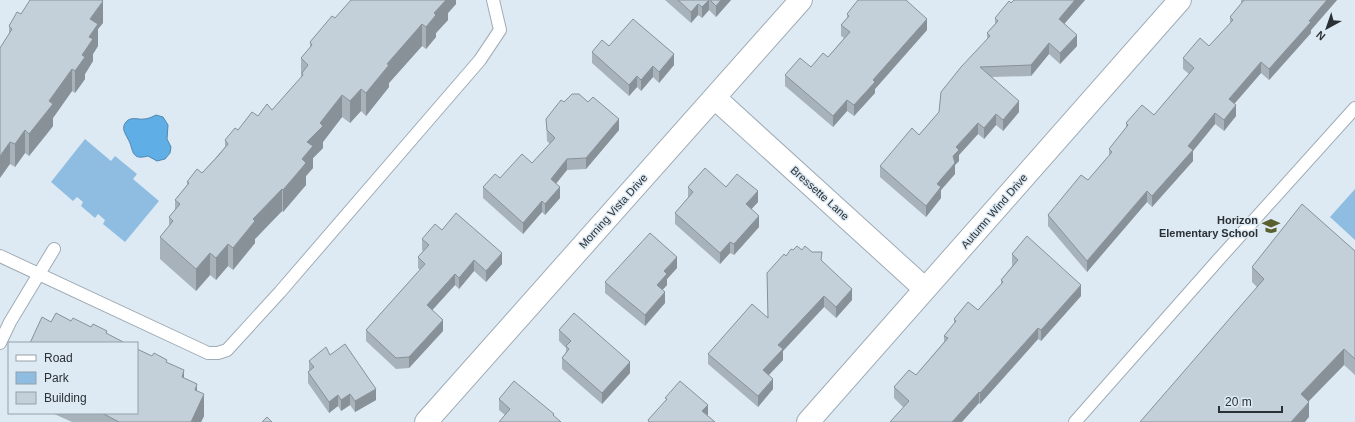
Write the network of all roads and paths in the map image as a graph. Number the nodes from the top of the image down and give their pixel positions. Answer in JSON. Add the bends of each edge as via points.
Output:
{"nodes":[{"id":1,"x":493,"y":0,"type":"edge"},
{"id":2,"x":800,"y":0,"type":"edge"},
{"id":3,"x":1180,"y":0,"type":"edge"},
{"id":4,"x":715,"y":98,"type":"junction"},
{"id":5,"x":1355,"y":108,"type":"edge"},
{"id":6,"x":54,"y":249,"type":"dead end"},
{"id":7,"x":0,"y":256,"type":"edge"},
{"id":8,"x":39,"y":274,"type":"junction"},
{"id":9,"x":925,"y":289,"type":"junction"},
{"id":10,"x":0,"y":342,"type":"edge"},
{"id":11,"x":426,"y":422,"type":"edge"},
{"id":12,"x":808,"y":422,"type":"edge"},
{"id":13,"x":1075,"y":422,"type":"edge"}],
"edges":[{"from":1,"to":8,"type":"lane","via":[[500,30],[480,60],[227,350],[218,353],[208,352]]},
{"from":2,"to":4,"type":"street","name":"Morning Vista Drive"},
{"from":3,"to":9,"type":"street","name":"Autumn Wind Drive"},
{"from":4,"to":9,"type":"street","name":"Bressette Lane"},
{"from":4,"to":11,"type":"street","name":"Morning Vista Drive"},
{"from":5,"to":13,"type":"lane"},
{"from":6,"to":8,"type":"lane"},
{"from":7,"to":8,"type":"lane"},
{"from":8,"to":10,"type":"lane"},
{"from":9,"to":12,"type":"street","name":"Autumn Wind Drive"}]}
